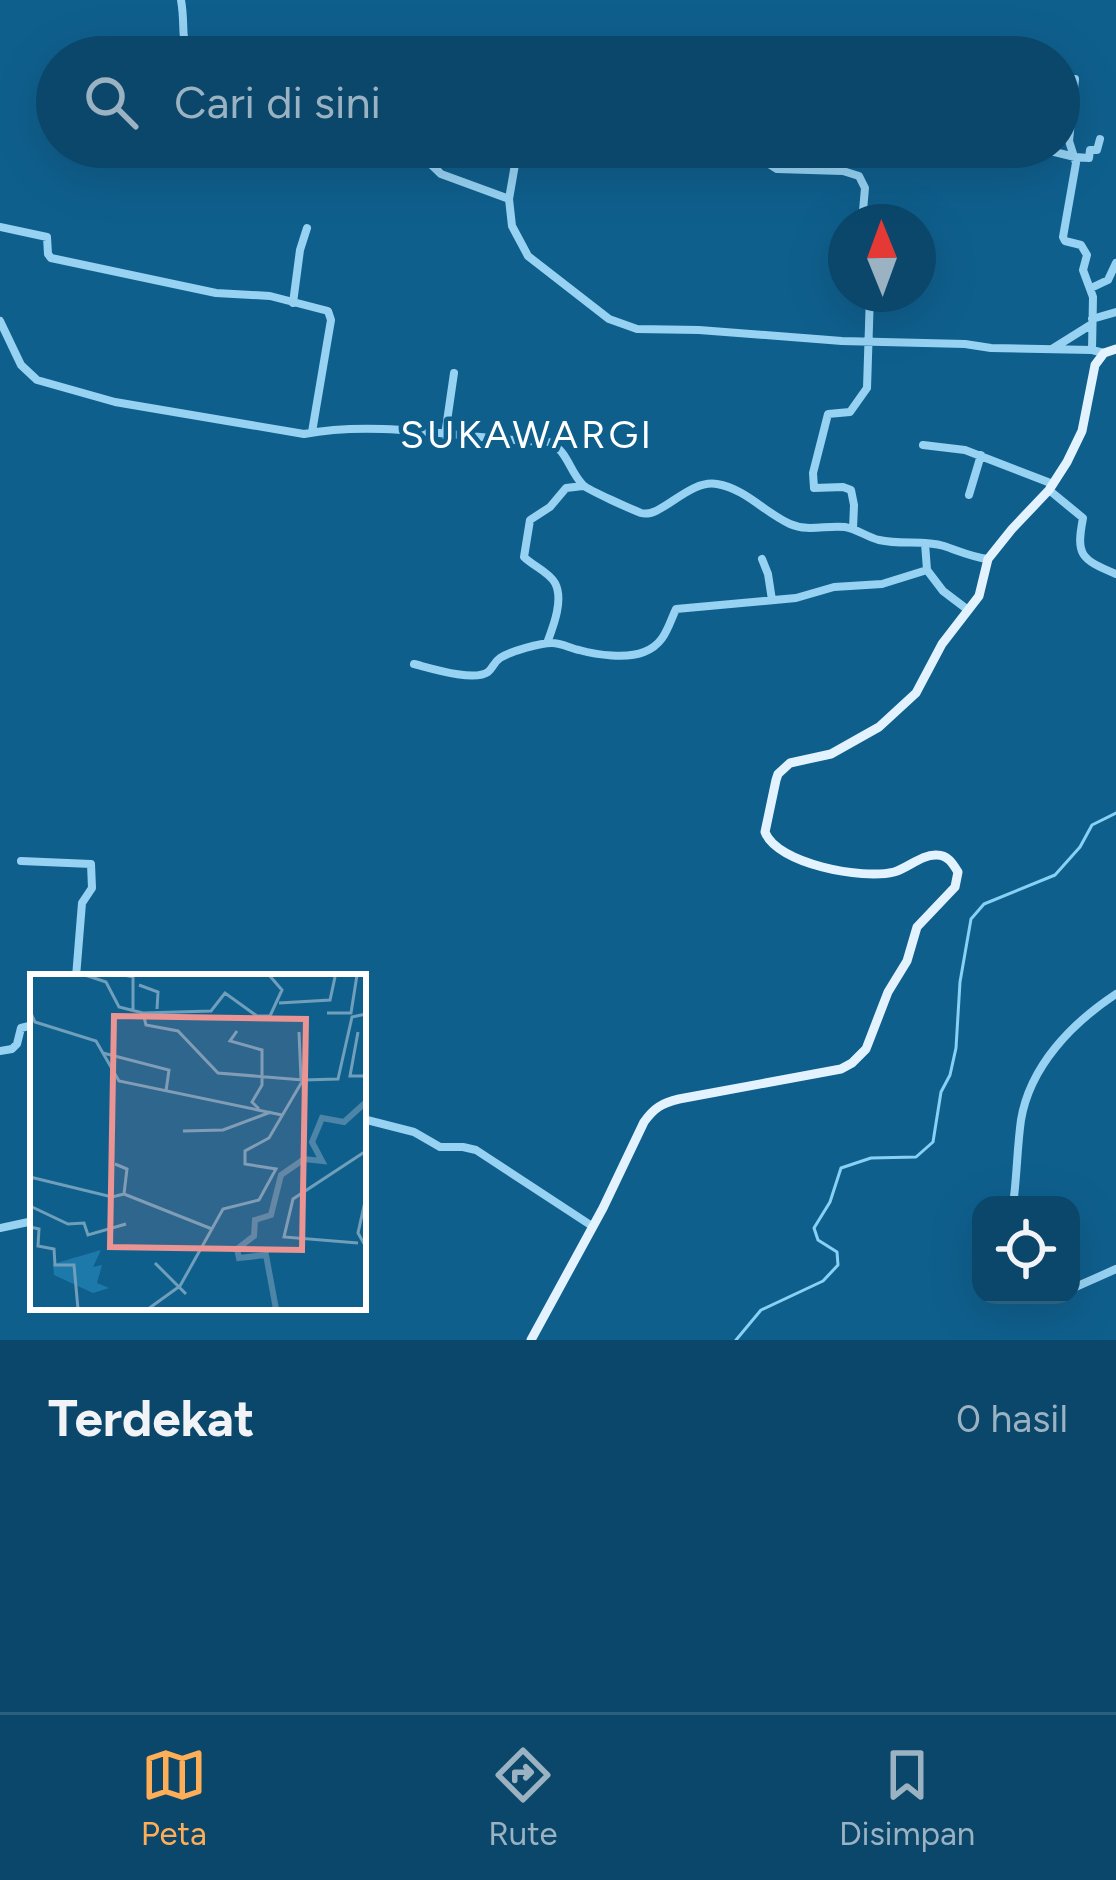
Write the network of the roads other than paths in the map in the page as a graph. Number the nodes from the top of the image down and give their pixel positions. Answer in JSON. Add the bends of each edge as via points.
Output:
{"nodes":[{"id":1,"x":181,"y":0,"type":"edge"},
{"id":2,"x":183,"y":36,"type":"edge"},
{"id":3,"x":1100,"y":139,"type":"dead end"},
{"id":4,"x":1080,"y":158,"type":"edge"},
{"id":5,"x":435,"y":168,"type":"edge"},
{"id":6,"x":514,"y":168,"type":"edge"},
{"id":7,"x":775,"y":168,"type":"edge"},
{"id":8,"x":1073,"y":168,"type":"edge"},
{"id":9,"x":509,"y":199,"type":"junction"},
{"id":10,"x":864,"y":204,"type":"edge"},
{"id":11,"x":0,"y":227,"type":"edge"},
{"id":12,"x":308,"y":228,"type":"dead end"},
{"id":13,"x":1116,"y":263,"type":"edge"},
{"id":14,"x":1091,"y":288,"type":"junction"},
{"id":15,"x":292,"y":303,"type":"junction"},
{"id":16,"x":870,"y":312,"type":"edge"},
{"id":17,"x":1116,"y":312,"type":"edge"},
{"id":18,"x":0,"y":321,"type":"edge"},
{"id":19,"x":1092,"y":321,"type":"junction"},
{"id":20,"x":869,"y":341,"type":"junction"},
{"id":21,"x":1051,"y":350,"type":"junction"},
{"id":22,"x":1092,"y":350,"type":"junction"},
{"id":23,"x":1110,"y":351,"type":"edge"},
{"id":24,"x":454,"y":373,"type":"dead end"},
{"id":25,"x":312,"y":432,"type":"junction"},
{"id":26,"x":445,"y":435,"type":"junction"},
{"id":27,"x":922,"y":445,"type":"dead end"},
{"id":28,"x":981,"y":455,"type":"junction"},
{"id":29,"x":584,"y":487,"type":"junction"},
{"id":30,"x":1050,"y":487,"type":"junction"},
{"id":31,"x":970,"y":495,"type":"dead end"},
{"id":32,"x":853,"y":529,"type":"junction"},
{"id":33,"x":925,"y":543,"type":"junction"},
{"id":34,"x":762,"y":559,"type":"dead end"},
{"id":35,"x":988,"y":559,"type":"junction"},
{"id":36,"x":927,"y":570,"type":"junction"},
{"id":37,"x":1116,"y":574,"type":"edge"},
{"id":38,"x":772,"y":600,"type":"junction"},
{"id":39,"x":969,"y":610,"type":"junction"},
{"id":40,"x":547,"y":643,"type":"junction"},
{"id":41,"x":414,"y":664,"type":"dead end"},
{"id":42,"x":21,"y":861,"type":"dead end"},
{"id":43,"x":76,"y":974,"type":"edge"},
{"id":44,"x":1116,"y":994,"type":"edge"},
{"id":45,"x":30,"y":1026,"type":"edge"},
{"id":46,"x":0,"y":1051,"type":"edge"},
{"id":47,"x":366,"y":1120,"type":"edge"},
{"id":48,"x":1014,"y":1196,"type":"edge"},
{"id":49,"x":30,"y":1222,"type":"edge"},
{"id":50,"x":592,"y":1226,"type":"junction"},
{"id":51,"x":0,"y":1228,"type":"edge"},
{"id":52,"x":1116,"y":1269,"type":"edge"},
{"id":53,"x":1080,"y":1285,"type":"edge"},
{"id":54,"x":531,"y":1340,"type":"edge"}],
"edges":[{"from":1,"to":2,"type":"street"},
{"from":3,"to":4,"type":"street","via":[[1089,158]]},
{"from":5,"to":9,"type":"street"},
{"from":6,"to":9,"type":"street"},
{"from":7,"to":10,"type":"street","via":[[859,176]]},
{"from":8,"to":14,"type":"street","via":[[1063,237],[1086,250]]},
{"from":9,"to":20,"type":"street","via":[[528,256],[609,319],[638,329]]},
{"from":11,"to":15,"type":"street","via":[[47,237],[51,258]]},
{"from":12,"to":15,"type":"street"},
{"from":13,"to":14,"type":"street","via":[[1108,280]]},
{"from":14,"to":19,"type":"street"},
{"from":15,"to":25,"type":"street","via":[[331,316]]},
{"from":16,"to":20,"type":"street"},
{"from":17,"to":19,"type":"street"},
{"from":18,"to":25,"type":"street","via":[[37,380],[115,402]]},
{"from":19,"to":21,"type":"street"},
{"from":19,"to":22,"type":"street"},
{"from":20,"to":21,"type":"street"},
{"from":20,"to":32,"type":"street","via":[[868,388],[848,413],[828,414],[813,473],[814,488],[850,490]]},
{"from":21,"to":22,"type":"street"},
{"from":22,"to":23,"type":"street"},
{"from":23,"to":30,"type":"main road","via":[[1094,368],[1082,431]]},
{"from":24,"to":26,"type":"street"},
{"from":25,"to":26,"type":"street"},
{"from":26,"to":29,"type":"street","via":[[549,442]]},
{"from":27,"to":28,"type":"street"},
{"from":28,"to":30,"type":"street"},
{"from":28,"to":31,"type":"street"},
{"from":29,"to":32,"type":"street","via":[[649,514],[716,484],[790,524]]},
{"from":29,"to":40,"type":"street","via":[[566,488],[528,525],[524,557],[557,591]]},
{"from":30,"to":35,"type":"main road"},
{"from":30,"to":37,"type":"street","via":[[1083,518],[1081,552]]},
{"from":32,"to":33,"type":"street","via":[[887,542]]},
{"from":33,"to":35,"type":"street"},
{"from":33,"to":36,"type":"street"},
{"from":34,"to":38,"type":"street"},
{"from":35,"to":39,"type":"main road"},
{"from":36,"to":38,"type":"street"},
{"from":36,"to":39,"type":"street"},
{"from":38,"to":40,"type":"street","via":[[676,609],[662,639],[635,654]]},
{"from":39,"to":50,"type":"main road","via":[[896,714],[831,754],[786,766],[770,803],[768,841],[815,867],[892,873],[940,855],[958,872],[917,927],[866,1049],[829,1072],[659,1105]]},
{"from":40,"to":41,"type":"street","via":[[521,648],[482,674]]},
{"from":42,"to":43,"type":"street","via":[[91,864]]},
{"from":44,"to":48,"type":"street","via":[[1056,1045],[1029,1094]]},
{"from":45,"to":46,"type":"street","via":[[13,1049]]},
{"from":47,"to":50,"type":"street","via":[[442,1148],[470,1148]]},
{"from":49,"to":51,"type":"street"},
{"from":50,"to":54,"type":"main road"},
{"from":52,"to":53,"type":"street"}]}
